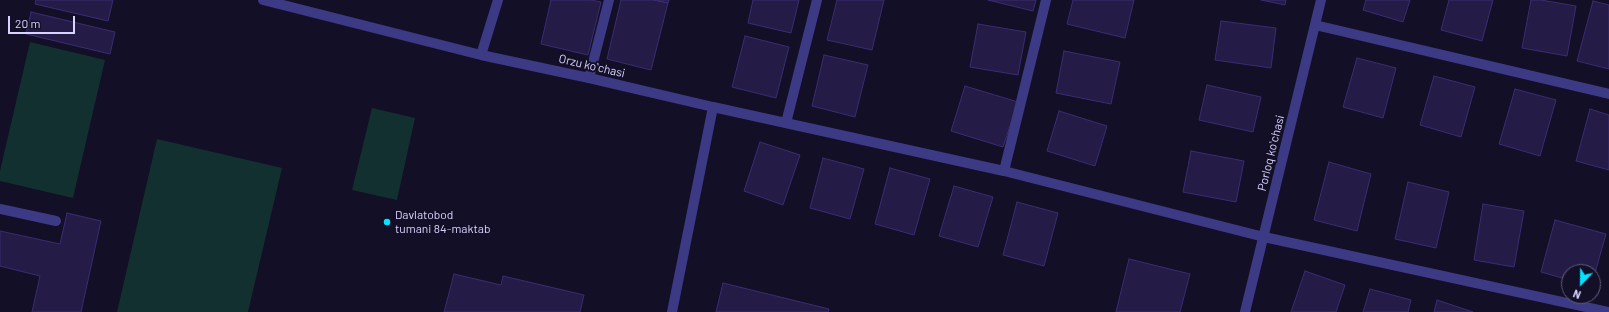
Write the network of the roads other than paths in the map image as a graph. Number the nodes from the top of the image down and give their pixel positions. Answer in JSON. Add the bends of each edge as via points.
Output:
{"nodes":[{"id":1,"x":263,"y":0,"type":"edge"},
{"id":2,"x":498,"y":0,"type":"edge"},
{"id":3,"x":608,"y":0,"type":"edge"},
{"id":4,"x":817,"y":0,"type":"edge"},
{"id":5,"x":1046,"y":0,"type":"edge"},
{"id":6,"x":1321,"y":0,"type":"edge"},
{"id":7,"x":1315,"y":25,"type":"junction"},
{"id":8,"x":482,"y":55,"type":"junction"},
{"id":9,"x":589,"y":78,"type":"junction"},
{"id":10,"x":1609,"y":94,"type":"edge"},
{"id":11,"x":713,"y":107,"type":"junction"},
{"id":12,"x":786,"y":123,"type":"junction"},
{"id":13,"x":1004,"y":171,"type":"junction"},
{"id":14,"x":0,"y":209,"type":"edge"},
{"id":15,"x":56,"y":221,"type":"dead end"},
{"id":16,"x":1264,"y":237,"type":"junction"},
{"id":17,"x":672,"y":312,"type":"edge"},
{"id":18,"x":1245,"y":312,"type":"edge"},
{"id":19,"x":1609,"y":312,"type":"edge"}],
"edges":[{"from":1,"to":8,"type":"street","name":"Orzu koʻchasi"},
{"from":2,"to":8,"type":"street"},
{"from":3,"to":9,"type":"street"},
{"from":4,"to":12,"type":"street"},
{"from":5,"to":13,"type":"street"},
{"from":6,"to":7,"type":"street","name":"Porloq koʻchasi"},
{"from":7,"to":10,"type":"street"},
{"from":7,"to":16,"type":"street","name":"Porloq koʻchasi"},
{"from":8,"to":9,"type":"street","name":"Orzu koʻchasi"},
{"from":9,"to":11,"type":"street","name":"Orzu koʻchasi"},
{"from":11,"to":12,"type":"street","name":"Orzu koʻchasi"},
{"from":11,"to":17,"type":"street"},
{"from":12,"to":13,"type":"street","name":"Orzu koʻchasi"},
{"from":13,"to":16,"type":"street","name":"Orzu koʻchasi"},
{"from":14,"to":15,"type":"street"},
{"from":16,"to":18,"type":"street","name":"Porloq koʻchasi"},
{"from":16,"to":19,"type":"street","name":"Orzu koʻchasi"}]}
